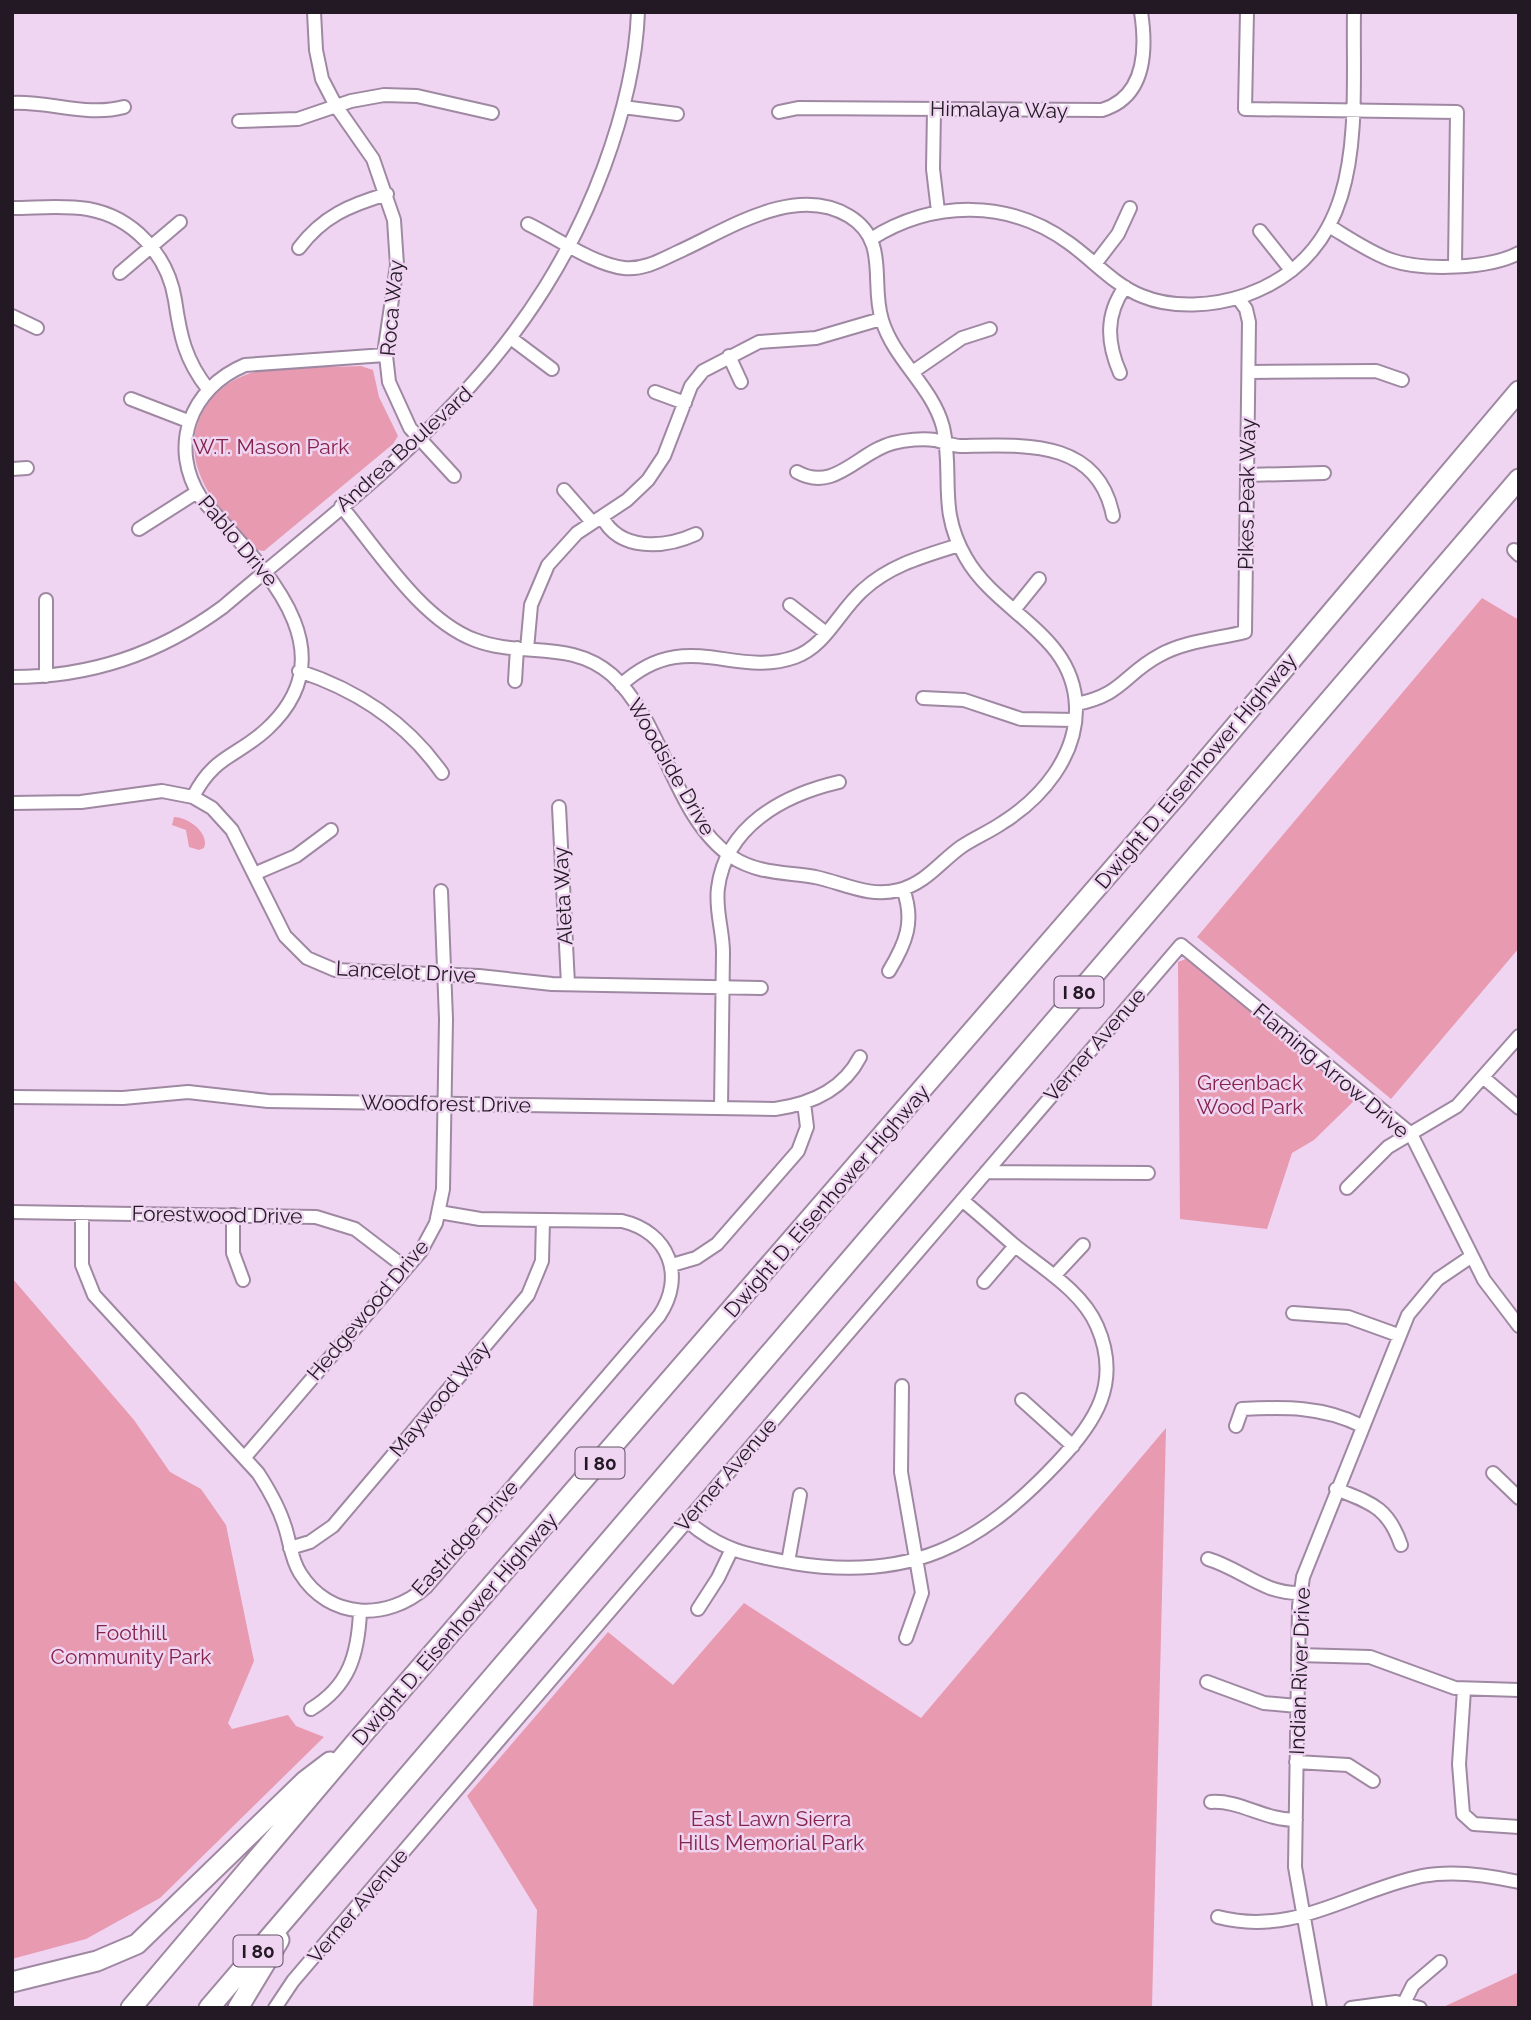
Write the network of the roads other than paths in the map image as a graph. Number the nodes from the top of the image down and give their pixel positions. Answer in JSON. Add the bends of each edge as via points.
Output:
{"nodes":[{"id":1,"x":314,"y":12,"type":"edge"},
{"id":2,"x":638,"y":12,"type":"edge"},
{"id":3,"x":1141,"y":12,"type":"edge"},
{"id":4,"x":1247,"y":12,"type":"edge"},
{"id":5,"x":1354,"y":12,"type":"edge"},
{"id":6,"x":12,"y":103,"type":"edge"},
{"id":7,"x":336,"y":106,"type":"junction"},
{"id":8,"x":124,"y":107,"type":"dead end"},
{"id":9,"x":623,"y":107,"type":"junction"},
{"id":10,"x":934,"y":110,"type":"junction"},
{"id":11,"x":1352,"y":110,"type":"junction"},
{"id":12,"x":779,"y":112,"type":"dead end"},
{"id":13,"x":492,"y":113,"type":"dead end"},
{"id":14,"x":677,"y":114,"type":"dead end"},
{"id":15,"x":239,"y":121,"type":"dead end"},
{"id":16,"x":387,"y":194,"type":"junction"},
{"id":17,"x":12,"y":208,"type":"edge"},
{"id":18,"x":1129,"y":208,"type":"dead end"},
{"id":19,"x":938,"y":212,"type":"junction"},
{"id":20,"x":180,"y":222,"type":"dead end"},
{"id":21,"x":528,"y":224,"type":"dead end"},
{"id":22,"x":1329,"y":226,"type":"junction"},
{"id":23,"x":1260,"y":231,"type":"dead end"},
{"id":24,"x":871,"y":239,"type":"junction"},
{"id":25,"x":570,"y":245,"type":"junction"},
{"id":26,"x":151,"y":246,"type":"junction"},
{"id":27,"x":299,"y":248,"type":"dead end"},
{"id":28,"x":1519,"y":253,"type":"edge"},
{"id":29,"x":1095,"y":264,"type":"junction"},
{"id":30,"x":1455,"y":265,"type":"junction"},
{"id":31,"x":1291,"y":270,"type":"junction"},
{"id":32,"x":120,"y":273,"type":"dead end"},
{"id":33,"x":1125,"y":288,"type":"junction"},
{"id":34,"x":1238,"y":298,"type":"junction"},
{"id":35,"x":12,"y":316,"type":"edge"},
{"id":36,"x":881,"y":319,"type":"junction"},
{"id":37,"x":37,"y":328,"type":"dead end"},
{"id":38,"x":990,"y":329,"type":"dead end"},
{"id":39,"x":512,"y":339,"type":"junction"},
{"id":40,"x":385,"y":355,"type":"junction"},
{"id":41,"x":729,"y":356,"type":"junction"},
{"id":42,"x":552,"y":369,"type":"dead end"},
{"id":43,"x":914,"y":372,"type":"junction"},
{"id":44,"x":1249,"y":372,"type":"junction"},
{"id":45,"x":1120,"y":373,"type":"dead end"},
{"id":46,"x":1402,"y":380,"type":"dead end"},
{"id":47,"x":741,"y":382,"type":"dead end"},
{"id":48,"x":208,"y":389,"type":"junction"},
{"id":49,"x":1519,"y":391,"type":"edge"},
{"id":50,"x":655,"y":392,"type":"dead end"},
{"id":51,"x":131,"y":400,"type":"dead end"},
{"id":52,"x":685,"y":403,"type":"junction"},
{"id":53,"x":188,"y":421,"type":"junction"},
{"id":54,"x":420,"y":440,"type":"junction"},
{"id":55,"x":945,"y":443,"type":"junction"},
{"id":56,"x":27,"y":468,"type":"dead end"},
{"id":57,"x":12,"y":469,"type":"edge"},
{"id":58,"x":797,"y":472,"type":"dead end"},
{"id":59,"x":1324,"y":473,"type":"dead end"},
{"id":60,"x":1247,"y":474,"type":"junction"},
{"id":61,"x":454,"y":476,"type":"dead end"},
{"id":62,"x":1519,"y":480,"type":"edge"},
{"id":63,"x":564,"y":489,"type":"dead end"},
{"id":64,"x":197,"y":492,"type":"junction"},
{"id":65,"x":341,"y":506,"type":"junction"},
{"id":66,"x":1113,"y":516,"type":"dead end"},
{"id":67,"x":597,"y":519,"type":"junction"},
{"id":68,"x":139,"y":529,"type":"dead end"},
{"id":69,"x":696,"y":534,"type":"dead end"},
{"id":70,"x":959,"y":545,"type":"junction"},
{"id":71,"x":264,"y":572,"type":"junction"},
{"id":72,"x":1039,"y":579,"type":"dead end"},
{"id":73,"x":47,"y":600,"type":"dead end"},
{"id":74,"x":790,"y":605,"type":"dead end"},
{"id":75,"x":1014,"y":610,"type":"junction"},
{"id":76,"x":826,"y":633,"type":"junction"},
{"id":77,"x":522,"y":648,"type":"junction"},
{"id":78,"x":299,"y":671,"type":"junction"},
{"id":79,"x":46,"y":676,"type":"junction"},
{"id":80,"x":12,"y":677,"type":"edge"},
{"id":81,"x":514,"y":681,"type":"dead end"},
{"id":82,"x":621,"y":685,"type":"junction"},
{"id":83,"x":923,"y":698,"type":"dead end"},
{"id":84,"x":1076,"y":704,"type":"junction"},
{"id":85,"x":1075,"y":720,"type":"junction"},
{"id":86,"x":442,"y":774,"type":"dead end"},
{"id":87,"x":839,"y":782,"type":"dead end"},
{"id":88,"x":193,"y":797,"type":"junction"},
{"id":89,"x":12,"y":803,"type":"edge"},
{"id":90,"x":559,"y":807,"type":"dead end"},
{"id":91,"x":331,"y":830,"type":"dead end"},
{"id":92,"x":728,"y":854,"type":"junction"},
{"id":93,"x":254,"y":874,"type":"junction"},
{"id":94,"x":904,"y":889,"type":"junction"},
{"id":95,"x":441,"y":891,"type":"dead end"},
{"id":96,"x":1181,"y":945,"type":"joint"},
{"id":97,"x":889,"y":971,"type":"dead end"},
{"id":98,"x":444,"y":975,"type":"junction"},
{"id":99,"x":568,"y":984,"type":"junction"},
{"id":100,"x":722,"y":987,"type":"junction"},
{"id":101,"x":761,"y":988,"type":"dead end"},
{"id":102,"x":1519,"y":1036,"type":"edge"},
{"id":103,"x":860,"y":1057,"type":"dead end"},
{"id":104,"x":1484,"y":1078,"type":"junction"},
{"id":105,"x":12,"y":1097,"type":"edge"},
{"id":106,"x":804,"y":1103,"type":"junction"},
{"id":107,"x":445,"y":1104,"type":"junction"},
{"id":108,"x":721,"y":1108,"type":"junction"},
{"id":109,"x":1519,"y":1108,"type":"edge"},
{"id":110,"x":1411,"y":1134,"type":"junction"},
{"id":111,"x":986,"y":1172,"type":"junction"},
{"id":112,"x":1148,"y":1173,"type":"dead end"},
{"id":113,"x":1347,"y":1188,"type":"dead end"},
{"id":114,"x":962,"y":1200,"type":"junction"},
{"id":115,"x":12,"y":1212,"type":"edge"},
{"id":116,"x":439,"y":1212,"type":"junction"},
{"id":117,"x":82,"y":1213,"type":"junction"},
{"id":118,"x":233,"y":1215,"type":"junction"},
{"id":119,"x":543,"y":1220,"type":"junction"},
{"id":120,"x":1083,"y":1245,"type":"dead end"},
{"id":121,"x":1015,"y":1246,"type":"junction"},
{"id":122,"x":1472,"y":1256,"type":"junction"},
{"id":123,"x":672,"y":1265,"type":"junction"},
{"id":124,"x":406,"y":1268,"type":"junction"},
{"id":125,"x":1054,"y":1276,"type":"junction"},
{"id":126,"x":243,"y":1280,"type":"dead end"},
{"id":127,"x":984,"y":1282,"type":"dead end"},
{"id":128,"x":1293,"y":1313,"type":"dead end"},
{"id":129,"x":1519,"y":1326,"type":"edge"},
{"id":130,"x":1398,"y":1335,"type":"junction"},
{"id":131,"x":901,"y":1385,"type":"dead end"},
{"id":132,"x":1022,"y":1400,"type":"dead end"},
{"id":133,"x":1236,"y":1426,"type":"dead end"},
{"id":134,"x":1362,"y":1426,"type":"junction"},
{"id":135,"x":1073,"y":1446,"type":"junction"},
{"id":136,"x":245,"y":1457,"type":"junction"},
{"id":137,"x":1493,"y":1473,"type":"dead end"},
{"id":138,"x":1336,"y":1489,"type":"junction"},
{"id":139,"x":800,"y":1495,"type":"dead end"},
{"id":140,"x":1519,"y":1498,"type":"edge"},
{"id":141,"x":687,"y":1521,"type":"junction"},
{"id":142,"x":1401,"y":1545,"type":"dead end"},
{"id":143,"x":290,"y":1548,"type":"junction"},
{"id":144,"x":731,"y":1551,"type":"junction"},
{"id":145,"x":917,"y":1559,"type":"junction"},
{"id":146,"x":1208,"y":1559,"type":"dead end"},
{"id":147,"x":788,"y":1562,"type":"junction"},
{"id":148,"x":1300,"y":1593,"type":"junction"},
{"id":149,"x":698,"y":1609,"type":"dead end"},
{"id":150,"x":360,"y":1612,"type":"junction"},
{"id":151,"x":906,"y":1638,"type":"dead end"},
{"id":152,"x":1298,"y":1655,"type":"junction"},
{"id":153,"x":1206,"y":1682,"type":"dead end"},
{"id":154,"x":1464,"y":1690,"type":"junction"},
{"id":155,"x":1519,"y":1690,"type":"edge"},
{"id":156,"x":1297,"y":1706,"type":"junction"},
{"id":157,"x":311,"y":1709,"type":"dead end"},
{"id":158,"x":356,"y":1742,"type":"junction"},
{"id":159,"x":1296,"y":1762,"type":"junction"},
{"id":160,"x":1373,"y":1781,"type":"dead end"},
{"id":161,"x":1210,"y":1802,"type":"dead end"},
{"id":162,"x":1296,"y":1820,"type":"junction"},
{"id":163,"x":1519,"y":1826,"type":"edge"},
{"id":164,"x":1519,"y":1882,"type":"edge"},
{"id":165,"x":307,"y":1895,"type":"junction"},
{"id":166,"x":1218,"y":1917,"type":"dead end"},
{"id":167,"x":1303,"y":1917,"type":"junction"},
{"id":168,"x":1440,"y":1962,"type":"dead end"},
{"id":169,"x":12,"y":1982,"type":"edge"},
{"id":170,"x":1404,"y":2003,"type":"junction"},
{"id":171,"x":131,"y":2008,"type":"edge"},
{"id":172,"x":209,"y":2008,"type":"edge"},
{"id":173,"x":238,"y":2008,"type":"edge"},
{"id":174,"x":275,"y":2008,"type":"edge"},
{"id":175,"x":1320,"y":2008,"type":"edge"},
{"id":176,"x":1351,"y":2008,"type":"edge"},
{"id":177,"x":1420,"y":2008,"type":"edge"}],
"edges":[{"from":1,"to":7,"type":"street","name":"Roca Way","via":[[318,65]]},
{"from":2,"to":9,"type":"street","name":"Andrea Boulevard"},
{"from":3,"to":10,"type":"street","name":"Himalaya Way","via":[[1141,71],[1129,94],[1114,106],[1088,112]]},
{"from":4,"to":11,"type":"street","via":[[1245,109]]},
{"from":5,"to":11,"type":"street"},
{"from":6,"to":8,"type":"street","via":[[90,111]]},
{"from":7,"to":13,"type":"street","via":[[367,97],[400,95]]},
{"from":7,"to":15,"type":"street","via":[[298,119]]},
{"from":7,"to":16,"type":"street","name":"Roca Way","via":[[362,139]]},
{"from":9,"to":14,"type":"street"},
{"from":9,"to":25,"type":"street","name":"Andrea Boulevard"},
{"from":10,"to":12,"type":"street","name":"Himalaya Way","via":[[798,108]]},
{"from":10,"to":19,"type":"street"},
{"from":11,"to":22,"type":"street","via":[[1348,181]]},
{"from":11,"to":30,"type":"street","via":[[1457,112]]},
{"from":16,"to":27,"type":"street","via":[[339,210]]},
{"from":16,"to":40,"type":"street","name":"Roca Way","via":[[397,265]]},
{"from":17,"to":26,"type":"street","via":[[104,213]]},
{"from":18,"to":29,"type":"street","via":[[1118,233]]},
{"from":19,"to":24,"type":"street","via":[[909,219]]},
{"from":19,"to":29,"type":"street","via":[[973,209],[1025,219],[1057,234]]},
{"from":20,"to":26,"type":"street"},
{"from":21,"to":25,"type":"street"},
{"from":22,"to":30,"type":"street","via":[[1394,261]]},
{"from":22,"to":31,"type":"street"},
{"from":23,"to":31,"type":"street"},
{"from":24,"to":25,"type":"street","via":[[854,219],[836,210],[797,205],[775,208],[643,267],[610,265]]},
{"from":24,"to":36,"type":"street","via":[[879,265]]},
{"from":25,"to":39,"type":"street","name":"Andrea Boulevard"},
{"from":26,"to":32,"type":"street"},
{"from":26,"to":48,"type":"street","via":[[172,285],[187,358]]},
{"from":28,"to":30,"type":"street","via":[[1496,262]]},
{"from":29,"to":33,"type":"street"},
{"from":31,"to":34,"type":"street"},
{"from":33,"to":34,"type":"street","via":[[1178,304]]},
{"from":33,"to":45,"type":"street","via":[[1115,303],[1109,331]]},
{"from":34,"to":44,"type":"street","name":"Pikes Peak Way","via":[[1248,316]]},
{"from":35,"to":37,"type":"street"},
{"from":36,"to":41,"type":"street","via":[[816,338],[765,340]]},
{"from":36,"to":43,"type":"street"},
{"from":38,"to":43,"type":"street","via":[[962,338]]},
{"from":39,"to":42,"type":"street"},
{"from":39,"to":54,"type":"street","name":"Andrea Boulevard"},
{"from":40,"to":48,"type":"street","name":"Pablo Drive","via":[[260,362],[231,371]]},
{"from":40,"to":54,"type":"street","name":"Roca Way","via":[[394,396]]},
{"from":41,"to":47,"type":"street"},
{"from":41,"to":52,"type":"street","via":[[698,375]]},
{"from":43,"to":55,"type":"street","via":[[933,401]]},
{"from":44,"to":46,"type":"street","via":[[1369,371]]},
{"from":44,"to":60,"type":"street","name":"Pikes Peak Way"},
{"from":48,"to":53,"type":"street","name":"Pablo Drive"},
{"from":49,"to":158,"type":"highway","name":"Dwight D. Eisenhower Highway","number":"I 80","via":[[1177,795]]},
{"from":50,"to":52,"type":"street"},
{"from":51,"to":53,"type":"street"},
{"from":52,"to":67,"type":"street","via":[[657,468],[633,496]]},
{"from":53,"to":64,"type":"street","name":"Pablo Drive","via":[[185,458]]},
{"from":54,"to":61,"type":"street","name":"Roca Way"},
{"from":54,"to":65,"type":"street","name":"Andrea Boulevard"},
{"from":55,"to":58,"type":"street","via":[[933,439],[893,443],[867,453],[828,478],[809,478]]},
{"from":55,"to":66,"type":"street","via":[[1040,447],[1068,455],[1101,485]]},
{"from":55,"to":70,"type":"street","via":[[946,501]]},
{"from":56,"to":57,"type":"street"},
{"from":59,"to":60,"type":"street"},
{"from":60,"to":84,"type":"street","name":"Pikes Peak Way","via":[[1245,632],[1185,646],[1154,659],[1114,691]]},
{"from":62,"to":165,"type":"highway","number":"I 80"},
{"from":63,"to":67,"type":"street"},
{"from":64,"to":68,"type":"street"},
{"from":64,"to":71,"type":"street","name":"Pablo Drive"},
{"from":65,"to":71,"type":"street","name":"Andrea Boulevard"},
{"from":65,"to":77,"type":"street","name":"Woodside Drive","via":[[441,621],[477,641]]},
{"from":67,"to":69,"type":"street","via":[[631,542],[664,543]]},
{"from":67,"to":77,"type":"street","via":[[566,543],[541,578]]},
{"from":70,"to":75,"type":"street","via":[[983,582]]},
{"from":70,"to":76,"type":"street","via":[[885,573],[860,592]]},
{"from":71,"to":78,"type":"street","name":"Pablo Drive","via":[[293,613],[300,642]]},
{"from":71,"to":79,"type":"street","name":"Andrea Boulevard","via":[[205,620],[168,643],[107,666]]},
{"from":72,"to":75,"type":"street"},
{"from":73,"to":79,"type":"street"},
{"from":74,"to":76,"type":"street"},
{"from":75,"to":84,"type":"street","via":[[1057,650],[1070,676]]},
{"from":76,"to":82,"type":"street","via":[[793,658],[771,662],[674,657],[645,667]]},
{"from":77,"to":81,"type":"street"},
{"from":77,"to":82,"type":"street","name":"Woodside Drive","via":[[580,656]]},
{"from":78,"to":86,"type":"street","via":[[341,687],[379,709],[420,745]]},
{"from":78,"to":88,"type":"street","name":"Pablo Drive","via":[[276,720],[215,765]]},
{"from":79,"to":80,"type":"street","name":"Andrea Boulevard"},
{"from":82,"to":92,"type":"street","name":"Woodside Drive","via":[[701,825]]},
{"from":83,"to":85,"type":"street","via":[[964,700],[1021,719]]},
{"from":84,"to":85,"type":"street"},
{"from":85,"to":94,"type":"street","via":[[1055,775],[1031,801]]},
{"from":87,"to":92,"type":"street","via":[[803,792],[771,809],[743,832]]},
{"from":88,"to":89,"type":"street","name":"Lancelot Drive","via":[[162,791],[81,803]]},
{"from":88,"to":93,"type":"street","name":"Lancelot Drive","via":[[223,818]]},
{"from":90,"to":99,"type":"street","name":"Aleta Way"},
{"from":91,"to":93,"type":"street","via":[[296,856]]},
{"from":92,"to":94,"type":"street","via":[[762,871],[881,893]]},
{"from":92,"to":100,"type":"street","name":"Woodside Drive","via":[[717,890]]},
{"from":93,"to":98,"type":"street","name":"Lancelot Drive","via":[[285,936],[320,965],[350,973]]},
{"from":94,"to":97,"type":"street","via":[[909,908],[907,937]]},
{"from":95,"to":98,"type":"street","name":"Hedgewood Drive"},
{"from":96,"to":110,"type":"street","name":"Flaming Arrow Drive"},
{"from":96,"to":111,"type":"street","name":"Verner Avenue"},
{"from":98,"to":99,"type":"street","name":"Lancelot Drive"},
{"from":98,"to":107,"type":"street","name":"Hedgewood Drive"},
{"from":99,"to":100,"type":"street","name":"Lancelot Drive"},
{"from":100,"to":101,"type":"street","name":"Lancelot Drive"},
{"from":100,"to":108,"type":"street","name":"Woodside Drive"},
{"from":102,"to":104,"type":"street"},
{"from":103,"to":106,"type":"street","name":"Woodforest Drive","via":[[852,1073],[838,1085]]},
{"from":104,"to":109,"type":"street"},
{"from":104,"to":110,"type":"street","via":[[1444,1116]]},
{"from":105,"to":107,"type":"street","name":"Woodforest Drive","via":[[124,1098],[188,1092],[268,1101]]},
{"from":106,"to":108,"type":"street","name":"Woodforest Drive","via":[[775,1109]]},
{"from":106,"to":123,"type":"street","via":[[807,1127],[798,1151],[717,1244],[696,1258]]},
{"from":107,"to":108,"type":"street","name":"Woodforest Drive"},
{"from":107,"to":116,"type":"street","name":"Hedgewood Drive"},
{"from":110,"to":113,"type":"street","via":[[1388,1147]]},
{"from":110,"to":122,"type":"street","name":"Flaming Arrow Drive"},
{"from":111,"to":112,"type":"street"},
{"from":111,"to":114,"type":"street","name":"Verner Avenue"},
{"from":114,"to":121,"type":"street"},
{"from":114,"to":141,"type":"street","name":"Verner Avenue"},
{"from":115,"to":117,"type":"street","name":"Forestwood Drive"},
{"from":116,"to":119,"type":"street","via":[[481,1219]]},
{"from":116,"to":124,"type":"street","name":"Hedgewood Drive","via":[[425,1244]]},
{"from":117,"to":118,"type":"street","name":"Forestwood Drive"},
{"from":117,"to":136,"type":"street","via":[[82,1265],[94,1294]]},
{"from":118,"to":124,"type":"street","name":"Forestwood Drive","via":[[316,1217],[342,1223]]},
{"from":118,"to":126,"type":"street","via":[[233,1253]]},
{"from":119,"to":123,"type":"street","via":[[636,1224],[659,1240]]},
{"from":119,"to":143,"type":"street","name":"Maywood Way","via":[[542,1261],[528,1296],[333,1526],[310,1542]]},
{"from":120,"to":125,"type":"street"},
{"from":121,"to":125,"type":"street"},
{"from":121,"to":127,"type":"street"},
{"from":122,"to":129,"type":"street","name":"Flaming Arrow Drive","via":[[1494,1297]]},
{"from":122,"to":130,"type":"street","name":"Indian River Drive","via":[[1427,1290]]},
{"from":123,"to":150,"type":"street","name":"Eastridge Drive","via":[[672,1291],[659,1316],[426,1587],[391,1608]]},
{"from":124,"to":136,"type":"street","name":"Hedgewood Drive"},
{"from":125,"to":135,"type":"street","via":[[1097,1324],[1105,1358],[1100,1406]]},
{"from":128,"to":130,"type":"street","via":[[1348,1317]]},
{"from":130,"to":134,"type":"street","name":"Indian River Drive"},
{"from":131,"to":145,"type":"street","via":[[901,1472]]},
{"from":132,"to":135,"type":"street"},
{"from":133,"to":134,"type":"street","via":[[1241,1409],[1294,1408],[1322,1410]]},
{"from":134,"to":138,"type":"street","name":"Indian River Drive"},
{"from":135,"to":145,"type":"street","via":[[996,1521],[963,1541]]},
{"from":136,"to":143,"type":"street","via":[[278,1507]]},
{"from":137,"to":140,"type":"street"},
{"from":138,"to":142,"type":"street","via":[[1386,1514]]},
{"from":138,"to":148,"type":"street","name":"Indian River Drive"},
{"from":139,"to":147,"type":"street"},
{"from":141,"to":144,"type":"street"},
{"from":141,"to":174,"type":"street","name":"Verner Avenue"},
{"from":143,"to":150,"type":"street","via":[[300,1574],[319,1595]]},
{"from":144,"to":147,"type":"street"},
{"from":144,"to":149,"type":"street"},
{"from":145,"to":147,"type":"street","via":[[851,1568]]},
{"from":145,"to":151,"type":"street","via":[[922,1593]]},
{"from":146,"to":148,"type":"street","via":[[1264,1588]]},
{"from":148,"to":152,"type":"street","name":"Indian River Drive"},
{"from":150,"to":157,"type":"street","via":[[351,1668],[333,1693]]},
{"from":152,"to":154,"type":"street","via":[[1370,1657]]},
{"from":152,"to":156,"type":"street","name":"Indian River Drive"},
{"from":153,"to":156,"type":"street","via":[[1264,1703]]},
{"from":154,"to":155,"type":"street"},
{"from":154,"to":163,"type":"street","via":[[1459,1763],[1463,1814],[1474,1824]]},
{"from":156,"to":159,"type":"street","name":"Indian River Drive"},
{"from":158,"to":169,"type":"highway","via":[[305,1781],[137,1944],[97,1961]]},
{"from":158,"to":171,"type":"highway","name":"Dwight D. Eisenhower Highway","number":"I 80"},
{"from":159,"to":160,"type":"street","via":[[1348,1765]]},
{"from":159,"to":162,"type":"street","name":"Indian River Drive"},
{"from":161,"to":162,"type":"street","via":[[1231,1803],[1268,1818]]},
{"from":162,"to":167,"type":"street","name":"Indian River Drive","via":[[1295,1867]]},
{"from":164,"to":167,"type":"street","via":[[1478,1875],[1420,1877]]},
{"from":165,"to":172,"type":"highway","number":"I 80"},
{"from":165,"to":173,"type":"highway"},
{"from":166,"to":167,"type":"street","via":[[1243,1922]]},
{"from":167,"to":175,"type":"street","name":"Indian River Drive"},
{"from":168,"to":170,"type":"street","via":[[1413,1985]]},
{"from":170,"to":176,"type":"street"},
{"from":170,"to":177,"type":"street"}]}
